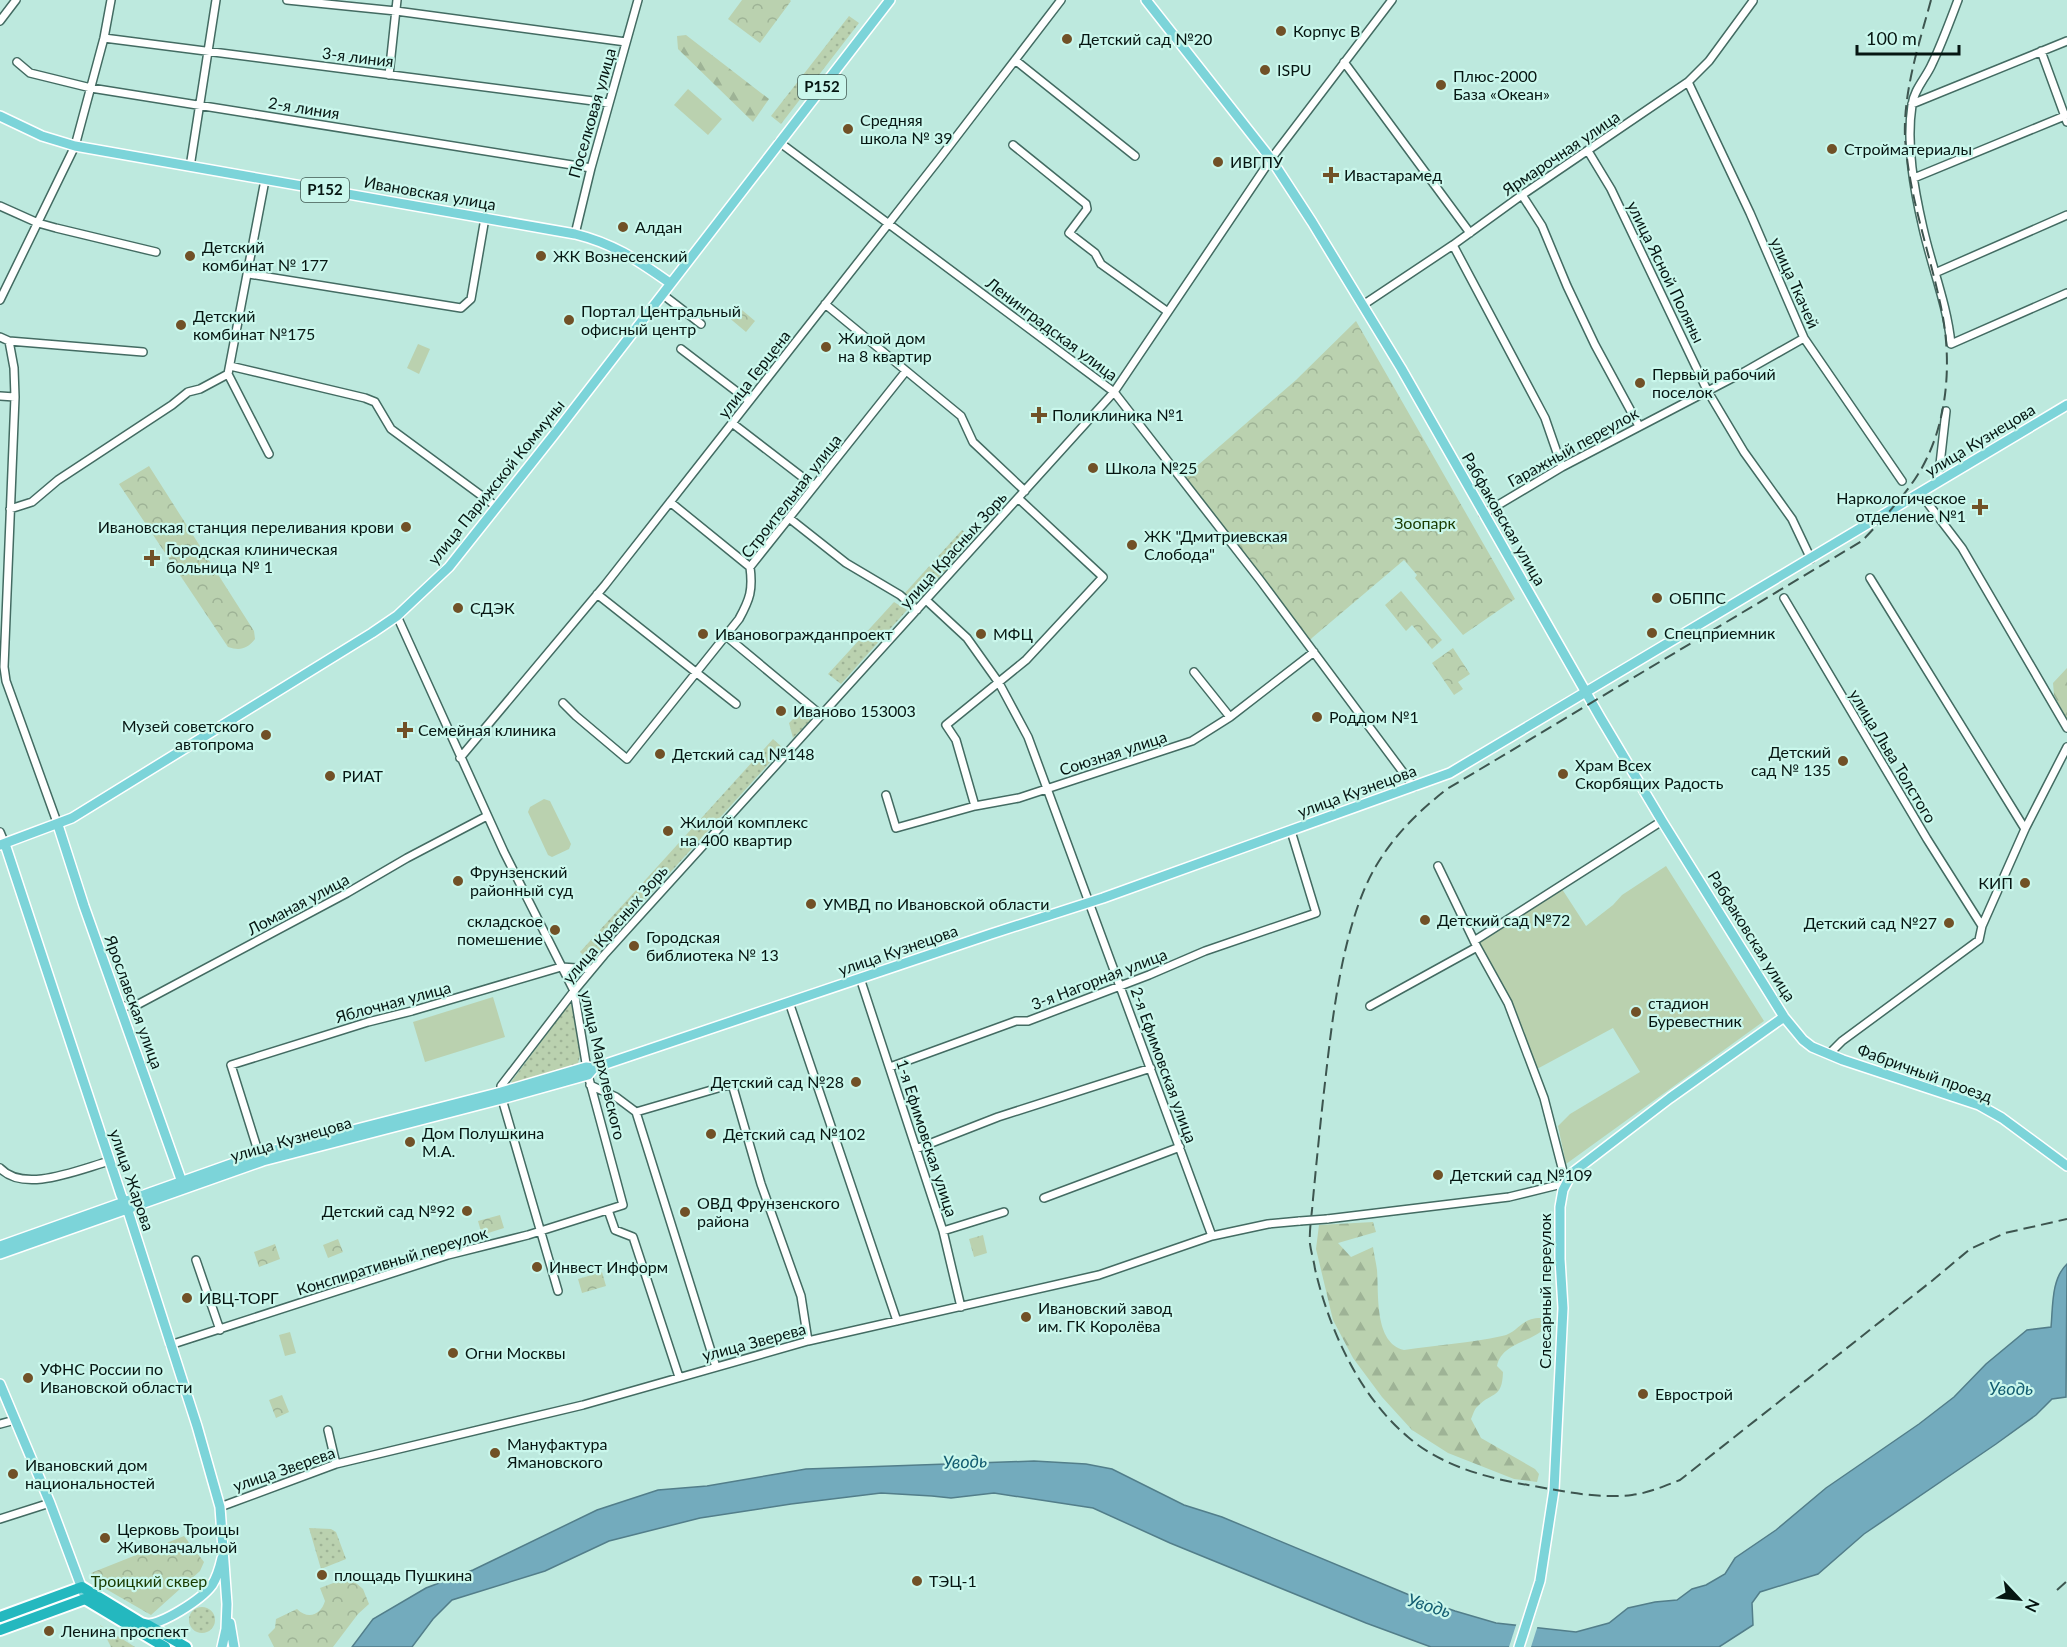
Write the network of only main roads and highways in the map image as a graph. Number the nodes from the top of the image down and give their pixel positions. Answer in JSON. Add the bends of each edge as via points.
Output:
{"nodes":[{"id":1,"x":890,"y":0,"type":"edge"},
{"id":2,"x":1146,"y":0,"type":"edge"},
{"id":3,"x":0,"y":117,"type":"edge"},
{"id":4,"x":670,"y":283,"type":"junction"},
{"id":5,"x":2067,"y":405,"type":"edge"},
{"id":6,"x":1586,"y":693,"type":"junction"},
{"id":7,"x":58,"y":825,"type":"junction"},
{"id":8,"x":2,"y":845,"type":"edge"},
{"id":9,"x":1784,"y":1017,"type":"junction"},
{"id":10,"x":1828,"y":1054,"type":"joint"},
{"id":11,"x":502,"y":1095,"type":"junction"},
{"id":12,"x":2067,"y":1166,"type":"edge"},
{"id":13,"x":183,"y":1185,"type":"junction"},
{"id":14,"x":125,"y":1205,"type":"junction"},
{"id":15,"x":0,"y":1246,"type":"edge"},
{"id":16,"x":0,"y":1254,"type":"edge"},
{"id":17,"x":0,"y":1384,"type":"edge"},
{"id":18,"x":223,"y":1541,"type":"junction"},
{"id":19,"x":82,"y":1587,"type":"junction"},
{"id":20,"x":85,"y":1599,"type":"junction"},
{"id":21,"x":227,"y":1604,"type":"junction"},
{"id":22,"x":0,"y":1617,"type":"edge"},
{"id":23,"x":141,"y":1623,"type":"junction"},
{"id":24,"x":0,"y":1630,"type":"edge"},
{"id":25,"x":165,"y":1647,"type":"edge"},
{"id":26,"x":186,"y":1647,"type":"edge"},
{"id":27,"x":222,"y":1647,"type":"edge"},
{"id":28,"x":234,"y":1647,"type":"edge"},
{"id":29,"x":1519,"y":1647,"type":"edge"}],
"edges":[{"from":1,"to":4,"type":"main road","name":"улица Парижской Коммуны","number":"Р152"},
{"from":2,"to":6,"type":"main road","name":"Рабфаковская улица","via":[[1271,159],[1364,305]]},
{"from":3,"to":4,"type":"main road","name":"Ивановская улица","number":"Р152","via":[[75,146],[575,234],[630,255]]},
{"from":4,"to":7,"type":"main road","name":"улица Парижской Коммуны","via":[[497,507],[442,574],[397,616]]},
{"from":5,"to":6,"type":"main road","name":"улица Кузнецова"},
{"from":6,"to":9,"type":"main road","name":"Рабфаковская улица"},
{"from":6,"to":11,"type":"main road","name":"улица Кузнецова","via":[[1450,772],[1414,787],[590,1074]]},
{"from":7,"to":8,"type":"main road","name":"улица Парижской Коммуны"},
{"from":7,"to":13,"type":"main road","name":"Ярославская улица"},
{"from":8,"to":14,"type":"main road","name":"улица Жарова"},
{"from":9,"to":10,"type":"main road","name":"Рабфаковская улица","via":[[1803,1040]]},
{"from":9,"to":29,"type":"main road","name":"Слесарный переулок","via":[[1670,1098],[1572,1173],[1566,1183],[1559,1220],[1563,1308],[1554,1490],[1546,1553]]},
{"from":10,"to":12,"type":"main road","name":"Фабричный проезд","via":[[1979,1105]]},
{"from":11,"to":13,"type":"main road","name":"улица Кузнецова"},
{"from":11,"to":13,"type":"main road","name":"улица Кузнецова","via":[[259,1154]]},
{"from":13,"to":14,"type":"main road","name":"улица Кузнецова"},
{"from":14,"to":15,"type":"main road","name":"улица Кузнецова"},
{"from":14,"to":16,"type":"main road","name":"улица Кузнецова"},
{"from":14,"to":18,"type":"main road","name":"улица Жарова","via":[[197,1426],[220,1507]]},
{"from":17,"to":19,"type":"main road"},
{"from":18,"to":21,"type":"main road"},
{"from":18,"to":23,"type":"main road","via":[[218,1572],[206,1591],[161,1621],[152,1625]]},
{"from":19,"to":20,"type":"main road"},
{"from":19,"to":22,"type":"highway"},
{"from":19,"to":23,"type":"highway"},
{"from":20,"to":24,"type":"highway"},
{"from":20,"to":25,"type":"highway"},
{"from":21,"to":27,"type":"main road"},
{"from":21,"to":28,"type":"main road"},
{"from":23,"to":26,"type":"highway"}]}
